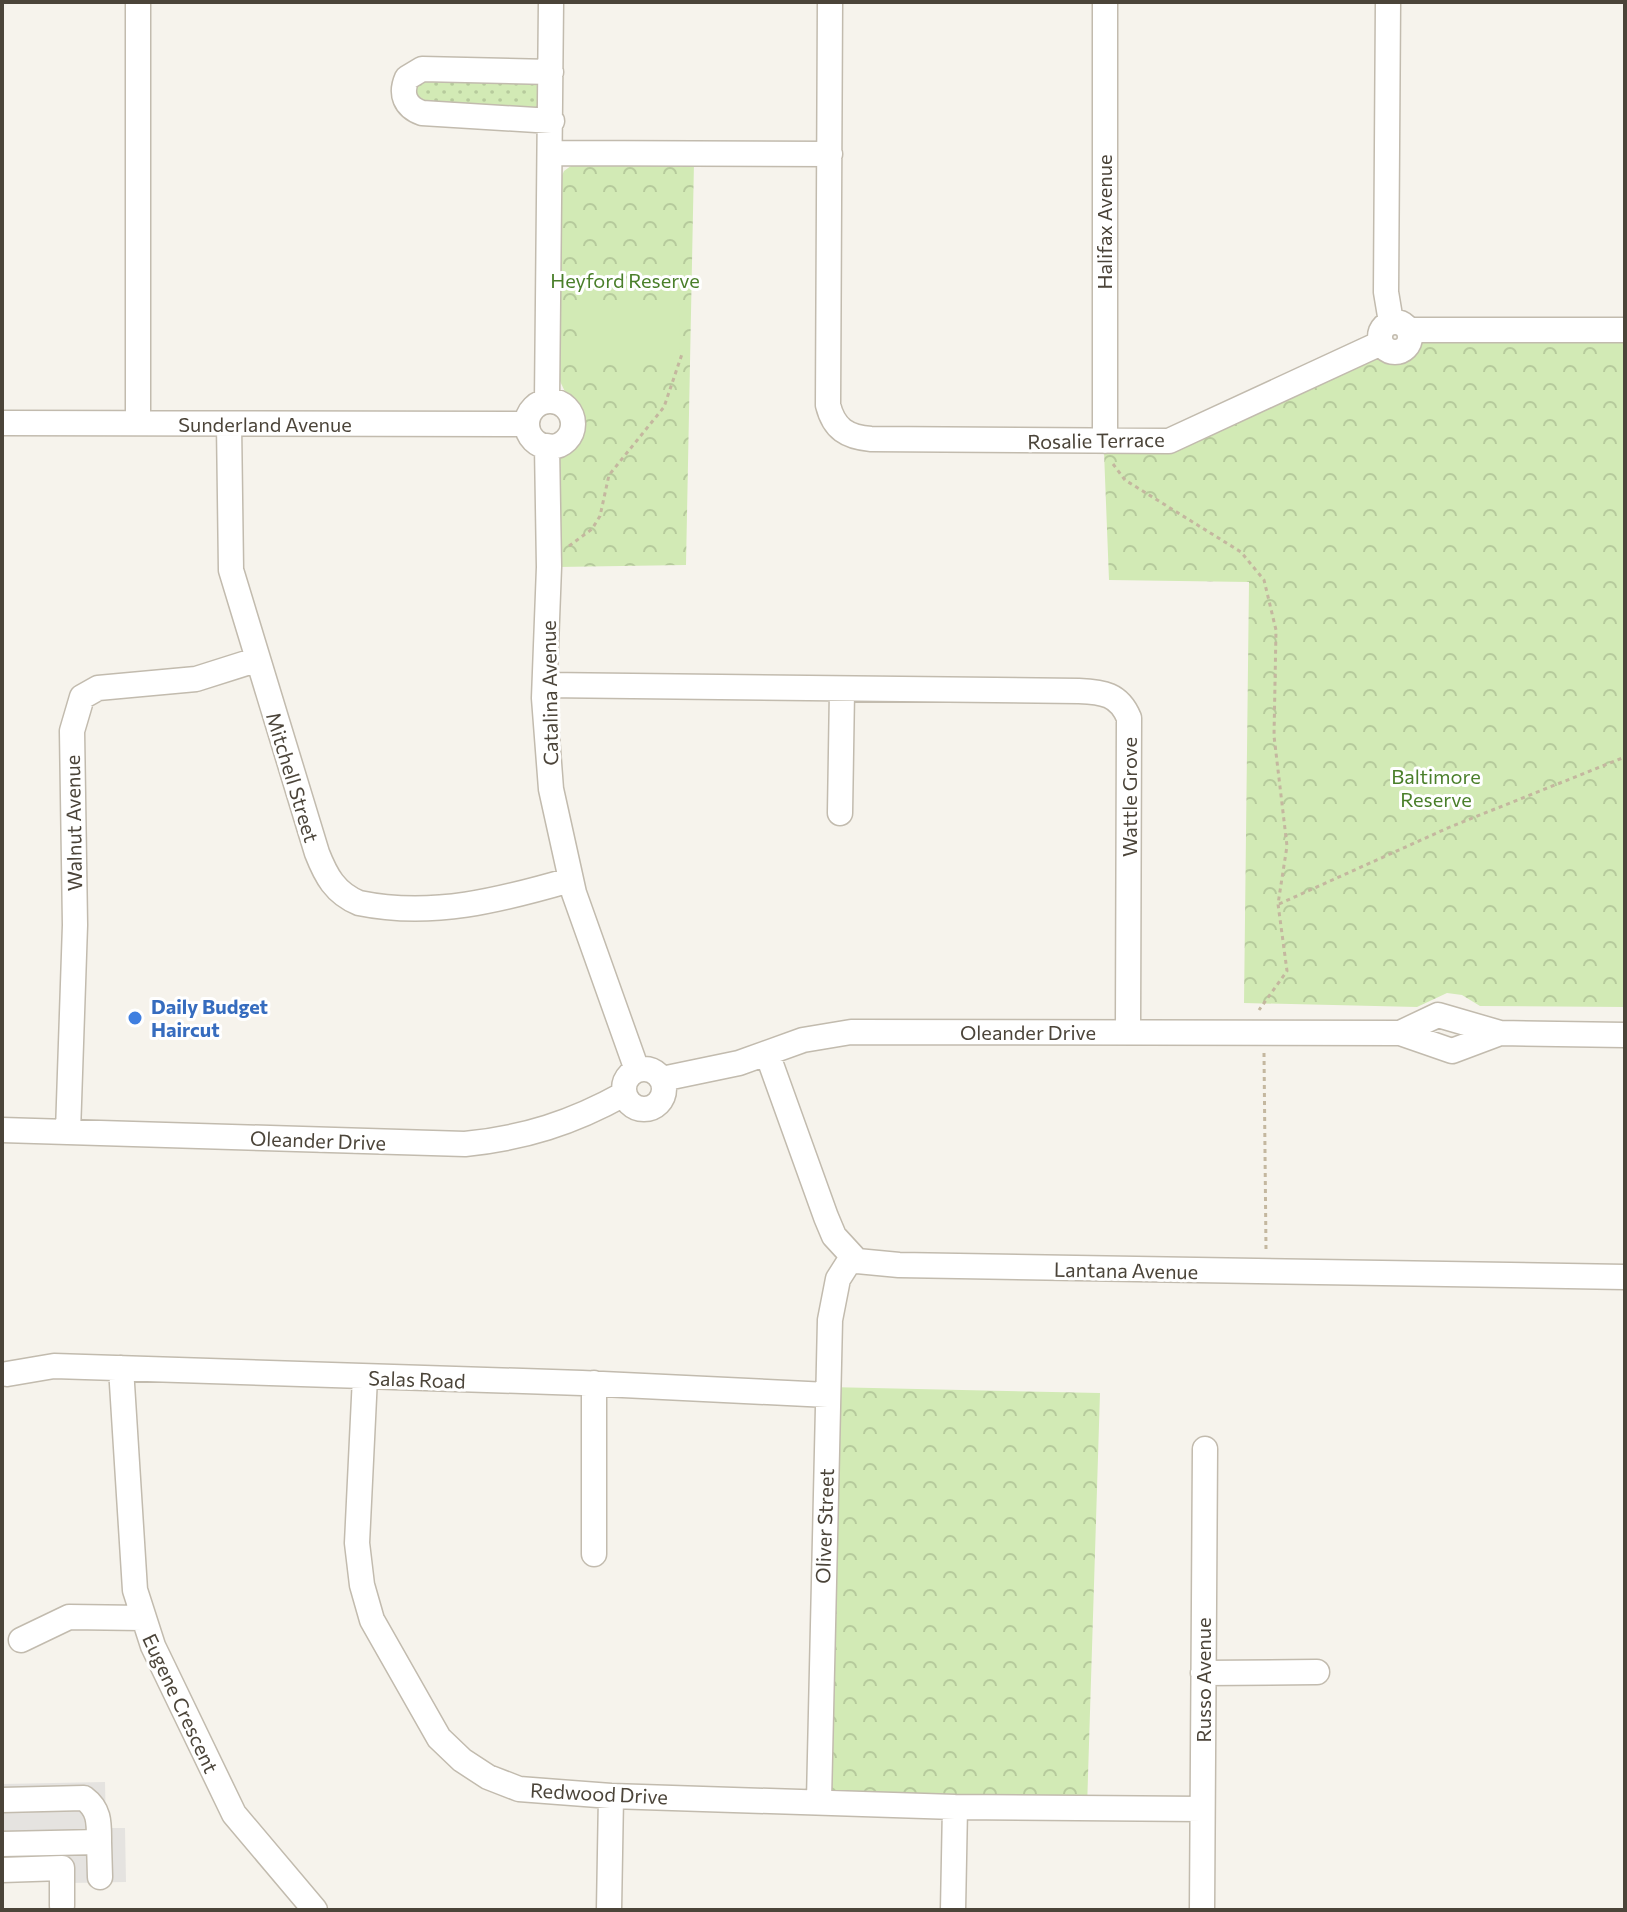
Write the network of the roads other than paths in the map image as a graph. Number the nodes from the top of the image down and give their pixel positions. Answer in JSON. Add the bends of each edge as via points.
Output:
{"nodes":[{"id":1,"x":138,"y":2,"type":"edge"},
{"id":2,"x":551,"y":2,"type":"edge"},
{"id":3,"x":830,"y":2,"type":"edge"},
{"id":4,"x":1105,"y":2,"type":"edge"},
{"id":5,"x":1388,"y":2,"type":"edge"},
{"id":6,"x":551,"y":72,"type":"junction"},
{"id":7,"x":552,"y":121,"type":"junction"},
{"id":8,"x":552,"y":153,"type":"junction"},
{"id":9,"x":830,"y":154,"type":"junction"},
{"id":10,"x":1625,"y":330,"type":"edge"},
{"id":11,"x":1394,"y":332,"type":"junction"},
{"id":12,"x":547,"y":401,"type":"junction"},
{"id":13,"x":2,"y":423,"type":"edge"},
{"id":14,"x":138,"y":423,"type":"junction"},
{"id":15,"x":229,"y":424,"type":"junction"},
{"id":16,"x":527,"y":424,"type":"junction"},
{"id":17,"x":1105,"y":441,"type":"junction"},
{"id":18,"x":547,"y":446,"type":"junction"},
{"id":19,"x":256,"y":660,"type":"junction"},
{"id":20,"x":545,"y":685,"type":"junction"},
{"id":21,"x":842,"y":691,"type":"junction"},
{"id":22,"x":840,"y":813,"type":"dead end"},
{"id":23,"x":570,"y":880,"type":"junction"},
{"id":24,"x":1128,"y":1031,"type":"junction"},
{"id":25,"x":1625,"y":1035,"type":"edge"},
{"id":26,"x":767,"y":1053,"type":"junction"},
{"id":27,"x":637,"y":1070,"type":"junction"},
{"id":28,"x":662,"y":1079,"type":"junction"},
{"id":29,"x":624,"y":1094,"type":"junction"},
{"id":30,"x":2,"y":1130,"type":"edge"},
{"id":31,"x":68,"y":1132,"type":"junction"},
{"id":32,"x":852,"y":1257,"type":"junction"},
{"id":33,"x":1625,"y":1277,"type":"edge"},
{"id":34,"x":121,"y":1368,"type":"junction"},
{"id":35,"x":7,"y":1374,"type":"dead end"},
{"id":36,"x":365,"y":1377,"type":"junction"},
{"id":37,"x":594,"y":1383,"type":"junction"},
{"id":38,"x":828,"y":1395,"type":"junction"},
{"id":39,"x":1205,"y":1449,"type":"dead end"},
{"id":40,"x":594,"y":1554,"type":"dead end"},
{"id":41,"x":143,"y":1618,"type":"junction"},
{"id":42,"x":21,"y":1640,"type":"dead end"},
{"id":43,"x":1317,"y":1672,"type":"dead end"},
{"id":44,"x":1203,"y":1673,"type":"junction"},
{"id":45,"x":611,"y":1796,"type":"junction"},
{"id":46,"x":2,"y":1800,"type":"edge"},
{"id":47,"x":819,"y":1800,"type":"junction"},
{"id":48,"x":955,"y":1807,"type":"junction"},
{"id":49,"x":1202,"y":1809,"type":"junction"},
{"id":50,"x":99,"y":1842,"type":"junction"},
{"id":51,"x":2,"y":1844,"type":"edge"},
{"id":52,"x":2,"y":1870,"type":"edge"},
{"id":53,"x":100,"y":1877,"type":"dead end"},
{"id":54,"x":62,"y":1906,"type":"dead end"},
{"id":55,"x":315,"y":1910,"type":"edge"},
{"id":56,"x":609,"y":1910,"type":"edge"},
{"id":57,"x":953,"y":1910,"type":"edge"},
{"id":58,"x":1202,"y":1910,"type":"edge"}],
"edges":[{"from":1,"to":14,"type":"street"},
{"from":2,"to":6,"type":"street"},
{"from":3,"to":9,"type":"street"},
{"from":4,"to":17,"type":"street","name":"Halifax Avenue"},
{"from":5,"to":11,"type":"street","via":[[1386,292]]},
{"from":6,"to":7,"type":"street"},
{"from":6,"to":7,"type":"street","via":[[422,69],[407,78],[403,91],[407,104],[422,113]]},
{"from":7,"to":8,"type":"street"},
{"from":8,"to":9,"type":"street"},
{"from":8,"to":12,"type":"street"},
{"from":9,"to":17,"type":"street","name":"Rosalie Terrace","via":[[828,405],[840,430],[871,439]]},
{"from":10,"to":11,"type":"street"},
{"from":11,"to":17,"type":"street","name":"Rosalie Terrace","via":[[1169,441]]},
{"from":12,"to":16,"type":"street","via":[[531,411]]},
{"from":12,"to":18,"type":"street","via":[[563,405],[573,420],[570,436]]},
{"from":13,"to":14,"type":"street","name":"Sunderland Avenue"},
{"from":14,"to":15,"type":"street","name":"Sunderland Avenue"},
{"from":15,"to":16,"type":"street","name":"Sunderland Avenue"},
{"from":15,"to":19,"type":"street","name":"Mitchell Street","via":[[231,570]]},
{"from":16,"to":18,"type":"street","via":[[531,437]]},
{"from":18,"to":20,"type":"street","name":"Catalina Avenue"},
{"from":19,"to":23,"type":"street","name":"Mitchell Street","via":[[317,853],[331,883],[347,898],[371,906],[469,905]]},
{"from":19,"to":31,"type":"street","name":"Walnut Avenue","via":[[196,679],[98,688],[78,704],[72,731],[75,925]]},
{"from":20,"to":21,"type":"street","name":"Wattle Grove"},
{"from":20,"to":23,"type":"street","name":"Catalina Avenue","via":[[551,789]]},
{"from":21,"to":22,"type":"street"},
{"from":21,"to":24,"type":"street","name":"Wattle Grove","via":[[1101,692],[1121,702],[1130,731]]},
{"from":23,"to":27,"type":"street","name":"Catalina Avenue"},
{"from":24,"to":25,"type":"street","name":"Oleander Drive","via":[[1400,1033],[1452,1051],[1500,1033]]},
{"from":24,"to":26,"type":"street","name":"Oleander Drive","via":[[851,1032]]},
{"from":26,"to":28,"type":"street","name":"Oleander Drive"},
{"from":26,"to":32,"type":"street","via":[[826,1217]]},
{"from":27,"to":28,"type":"street","via":[[652,1070]]},
{"from":27,"to":29,"type":"street","via":[[625,1082]]},
{"from":28,"to":29,"type":"street","via":[[663,1096],[653,1107],[637,1108]]},
{"from":29,"to":31,"type":"street","name":"Oleander Drive","via":[[544,1131],[465,1144]]},
{"from":30,"to":31,"type":"street","name":"Oleander Drive"},
{"from":32,"to":33,"type":"street","name":"Lantana Avenue","via":[[868,1264],[899,1265]]},
{"from":32,"to":38,"type":"street","name":"Oliver Street","via":[[832,1297]]},
{"from":34,"to":35,"type":"street","name":"Salas Road","via":[[54,1366]]},
{"from":34,"to":36,"type":"street","name":"Salas Road"},
{"from":34,"to":41,"type":"street","name":"Eugene Crescent","via":[[135,1590]]},
{"from":36,"to":37,"type":"street","name":"Salas Road"},
{"from":36,"to":45,"type":"street","name":"Redwood Drive","via":[[357,1543],[362,1585],[372,1620],[415,1701],[439,1738],[488,1777],[519,1789]]},
{"from":37,"to":38,"type":"street","name":"Salas Road"},
{"from":37,"to":40,"type":"street"},
{"from":38,"to":47,"type":"street","name":"Oliver Street"},
{"from":39,"to":44,"type":"street","name":"Russo Avenue"},
{"from":41,"to":42,"type":"street","via":[[69,1617]]},
{"from":41,"to":55,"type":"street","name":"Eugene Crescent","via":[[234,1814]]},
{"from":43,"to":44,"type":"street"},
{"from":44,"to":49,"type":"street","name":"Russo Avenue"},
{"from":45,"to":47,"type":"street","name":"Redwood Drive"},
{"from":45,"to":56,"type":"street"},
{"from":46,"to":50,"type":"street","via":[[84,1798],[99,1817]]},
{"from":47,"to":48,"type":"street","name":"Redwood Drive"},
{"from":48,"to":49,"type":"street","name":"Redwood Drive"},
{"from":48,"to":57,"type":"street"},
{"from":49,"to":58,"type":"street","name":"Russo Avenue"},
{"from":50,"to":51,"type":"street"},
{"from":50,"to":53,"type":"street"},
{"from":52,"to":54,"type":"street","via":[[62,1868]]}]}
